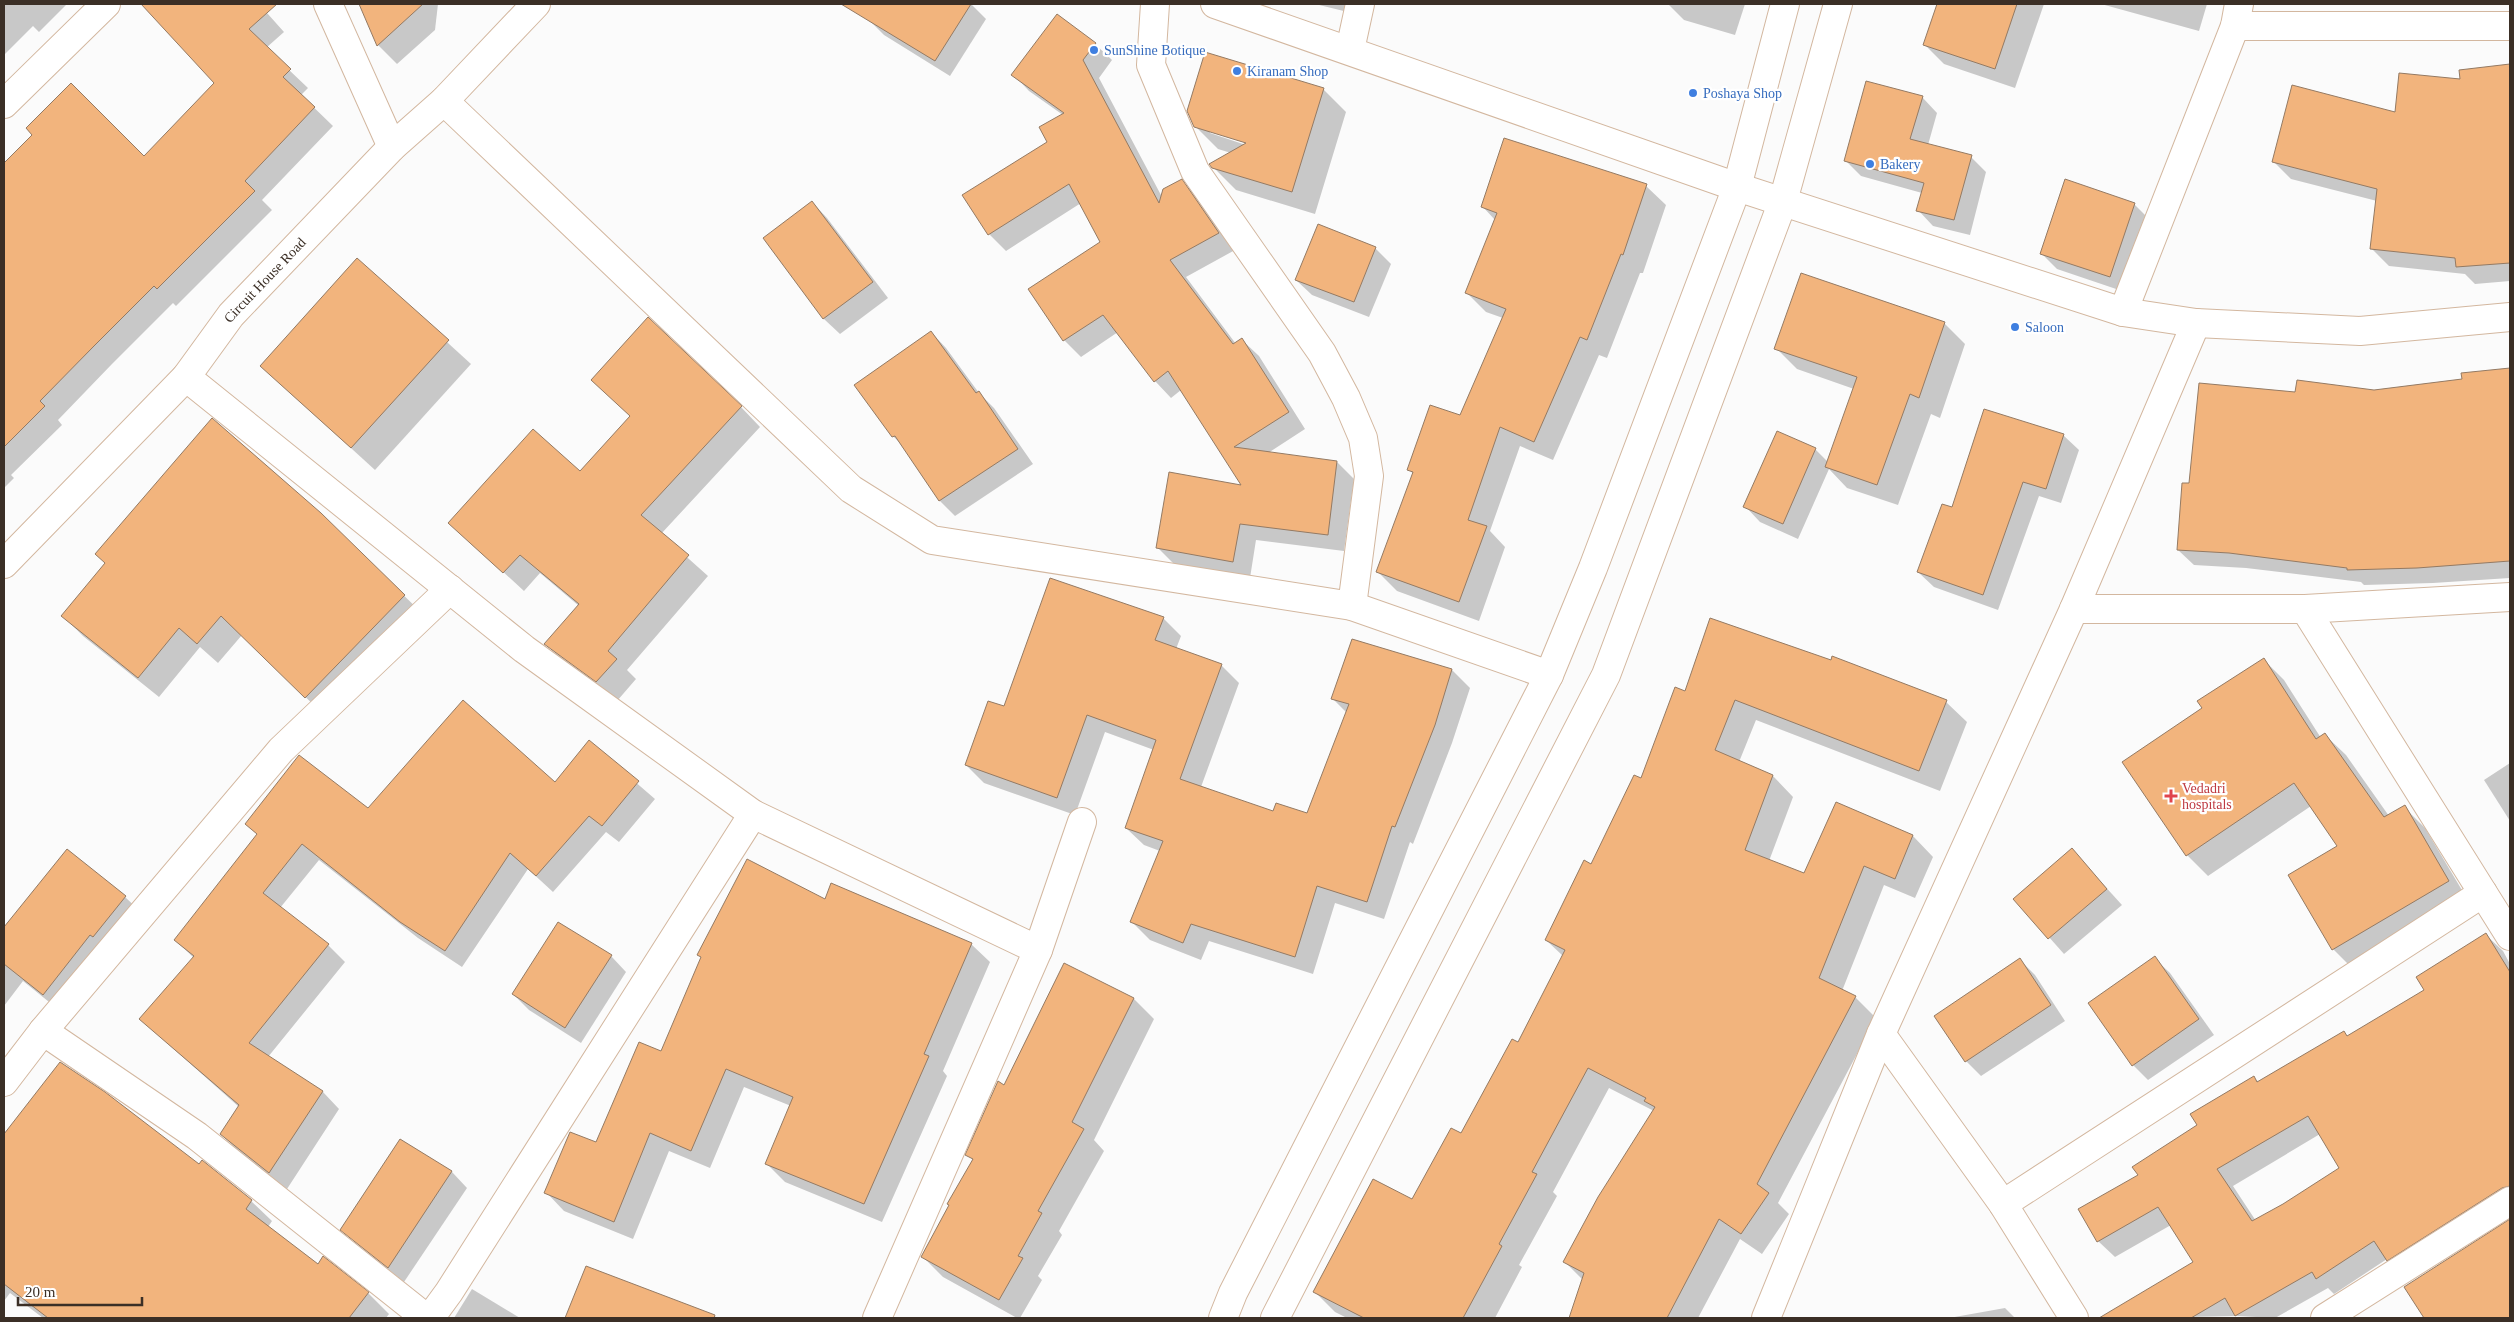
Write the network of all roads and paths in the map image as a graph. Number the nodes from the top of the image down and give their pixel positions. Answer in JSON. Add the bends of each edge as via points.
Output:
{"nodes":[{"id":1,"x":106,"y":4,"type":"edge"},
{"id":2,"x":328,"y":4,"type":"edge"},
{"id":3,"x":536,"y":4,"type":"edge"},
{"id":4,"x":1154,"y":4,"type":"edge"},
{"id":5,"x":1215,"y":4,"type":"edge"},
{"id":6,"x":1360,"y":4,"type":"edge"},
{"id":7,"x":1785,"y":4,"type":"edge"},
{"id":8,"x":1838,"y":4,"type":"edge"},
{"id":9,"x":2237,"y":15,"type":"edge"},
{"id":10,"x":2510,"y":26,"type":"edge"},
{"id":11,"x":1350,"y":50,"type":"junction"},
{"id":12,"x":444,"y":101,"type":"junction"},
{"id":13,"x":4,"y":104,"type":"edge"},
{"id":14,"x":392,"y":147,"type":"junction"},
{"id":15,"x":1737,"y":187,"type":"junction"},
{"id":16,"x":1783,"y":201,"type":"junction"},
{"id":17,"x":2123,"y":312,"type":"junction"},
{"id":18,"x":2510,"y":317,"type":"edge"},
{"id":19,"x":2196,"y":323,"type":"junction"},
{"id":20,"x":186,"y":377,"type":"junction"},
{"id":21,"x":4,"y":564,"type":"edge"},
{"id":22,"x":450,"y":589,"type":"junction"},
{"id":23,"x":2510,"y":598,"type":"edge"},
{"id":24,"x":1352,"y":606,"type":"junction"},
{"id":25,"x":2074,"y":609,"type":"junction"},
{"id":26,"x":2305,"y":609,"type":"junction"},
{"id":27,"x":1549,"y":675,"type":"junction"},
{"id":28,"x":753,"y":814,"type":"junction"},
{"id":29,"x":1082,"y":822,"type":"dead end"},
{"id":30,"x":2483,"y":893,"type":"junction"},
{"id":31,"x":2510,"y":936,"type":"edge"},
{"id":32,"x":1038,"y":950,"type":"junction"},
{"id":33,"x":43,"y":1031,"type":"junction"},
{"id":34,"x":1881,"y":1034,"type":"junction"},
{"id":35,"x":4,"y":1082,"type":"edge"},
{"id":36,"x":2510,"y":1201,"type":"edge"},
{"id":37,"x":2003,"y":1204,"type":"junction"},
{"id":38,"x":1278,"y":1317,"type":"edge"},
{"id":39,"x":428,"y":1318,"type":"edge"},
{"id":40,"x":877,"y":1318,"type":"edge"},
{"id":41,"x":1223,"y":1318,"type":"edge"},
{"id":42,"x":1766,"y":1318,"type":"edge"},
{"id":43,"x":2074,"y":1318,"type":"edge"},
{"id":44,"x":2325,"y":1318,"type":"edge"}],
"edges":[{"from":1,"to":13,"type":"street"},
{"from":2,"to":14,"type":"street"},
{"from":3,"to":12,"type":"street","name":"Circuit House Road"},
{"from":4,"to":24,"type":"street","via":[[1150,65],[1195,171],[1322,353],[1363,438],[1369,476]]},
{"from":5,"to":11,"type":"street"},
{"from":6,"to":11,"type":"street"},
{"from":7,"to":15,"type":"street"},
{"from":8,"to":16,"type":"street"},
{"from":9,"to":10,"type":"street"},
{"from":9,"to":17,"type":"street"},
{"from":11,"to":15,"type":"street"},
{"from":12,"to":14,"type":"street","name":"Circuit House Road"},
{"from":12,"to":24,"type":"street","via":[[851,489],[932,540]]},
{"from":14,"to":20,"type":"street","name":"Circuit House Road","via":[[231,316]]},
{"from":15,"to":16,"type":"street"},
{"from":15,"to":27,"type":"street","via":[[1593,568]]},
{"from":16,"to":17,"type":"street"},
{"from":16,"to":38,"type":"street","via":[[1606,674]]},
{"from":17,"to":19,"type":"street"},
{"from":18,"to":19,"type":"street","via":[[2360,331]]},
{"from":19,"to":25,"type":"street"},
{"from":20,"to":21,"type":"street","name":"Circuit House Road"},
{"from":20,"to":22,"type":"street"},
{"from":22,"to":28,"type":"street","via":[[524,649]]},
{"from":22,"to":33,"type":"street","via":[[281,750]]},
{"from":23,"to":26,"type":"street"},
{"from":24,"to":27,"type":"street"},
{"from":25,"to":26,"type":"street"},
{"from":25,"to":34,"type":"street"},
{"from":26,"to":30,"type":"street"},
{"from":27,"to":41,"type":"street"},
{"from":28,"to":32,"type":"street"},
{"from":28,"to":39,"type":"street","via":[[449,1292]]},
{"from":29,"to":32,"type":"street"},
{"from":30,"to":31,"type":"street"},
{"from":30,"to":37,"type":"street"},
{"from":32,"to":40,"type":"street"},
{"from":33,"to":35,"type":"street"},
{"from":33,"to":39,"type":"street","via":[[197,1136]]},
{"from":34,"to":37,"type":"street"},
{"from":34,"to":42,"type":"street"},
{"from":36,"to":44,"type":"street"},
{"from":37,"to":43,"type":"street"}]}
